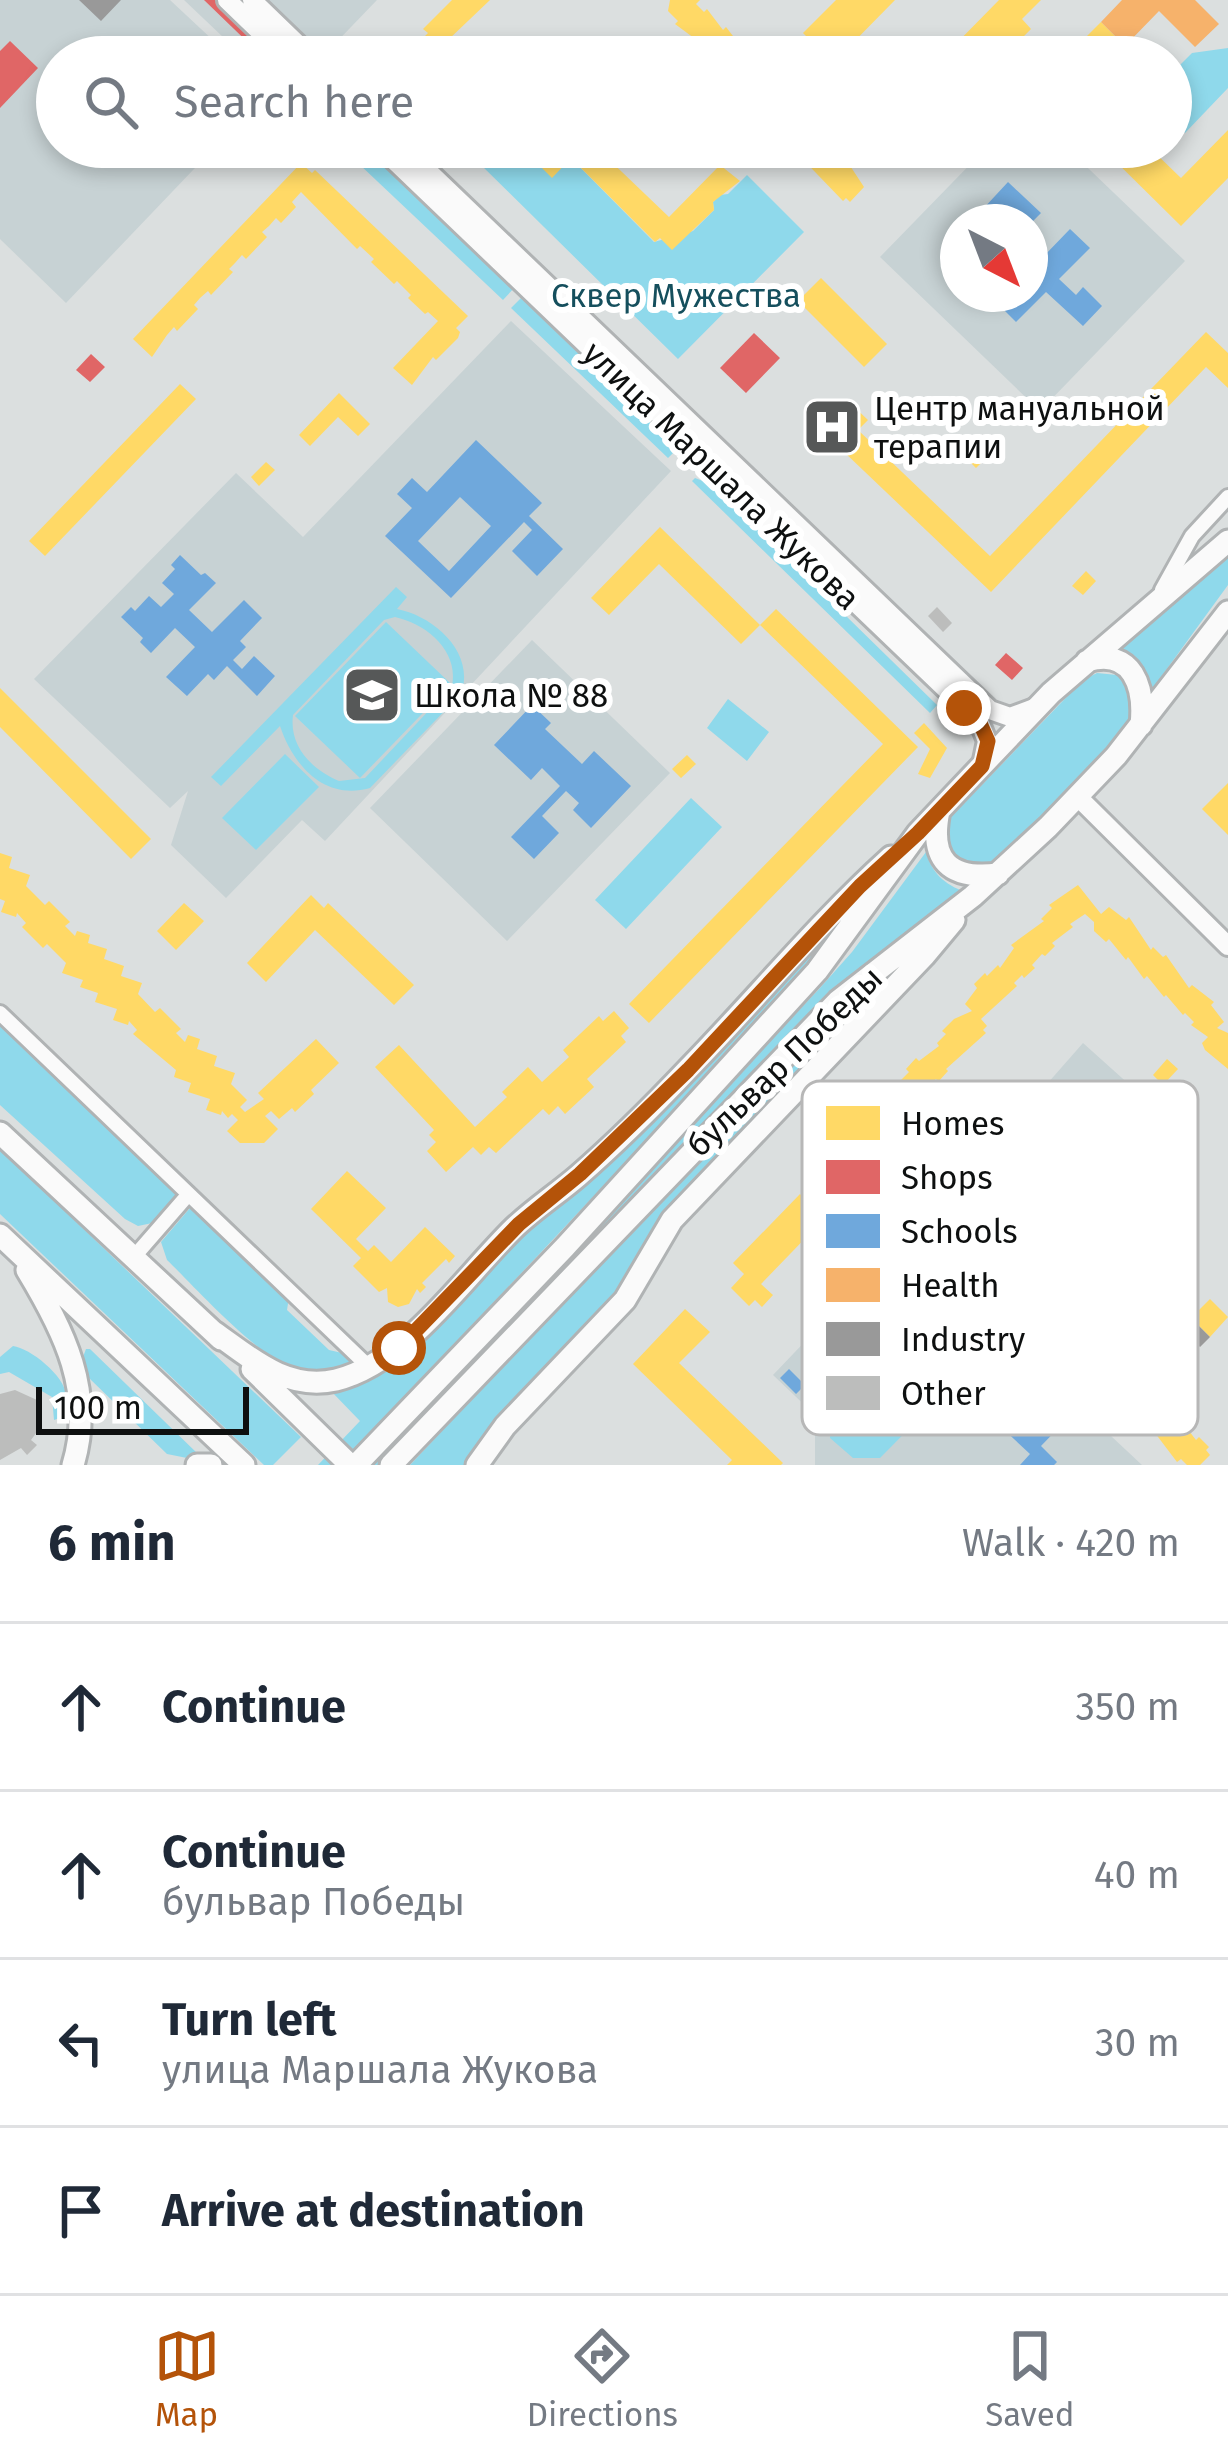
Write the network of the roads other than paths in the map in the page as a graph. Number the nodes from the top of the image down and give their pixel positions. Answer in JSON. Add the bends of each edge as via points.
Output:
{"nodes":[{"id":1,"x":227,"y":0,"type":"edge"},
{"id":2,"x":252,"y":0,"type":"edge"},
{"id":3,"x":264,"y":36,"type":"edge"},
{"id":4,"x":289,"y":36,"type":"edge"},
{"id":5,"x":402,"y":168,"type":"edge"},
{"id":6,"x":425,"y":168,"type":"edge"},
{"id":7,"x":1228,"y":497,"type":"edge"},
{"id":8,"x":1228,"y":541,"type":"edge"},
{"id":9,"x":1152,"y":608,"type":"junction"},
{"id":10,"x":1228,"y":612,"type":"edge"},
{"id":11,"x":1228,"y":630,"type":"edge"},
{"id":12,"x":1201,"y":649,"type":"junction"},
{"id":13,"x":1087,"y":661,"type":"junction"},
{"id":14,"x":1037,"y":707,"type":"junction"},
{"id":15,"x":1141,"y":726,"type":"junction"},
{"id":16,"x":982,"y":766,"type":"junction"},
{"id":17,"x":1077,"y":796,"type":"junction"},
{"id":18,"x":939,"y":811,"type":"junction"},
{"id":19,"x":918,"y":833,"type":"junction"},
{"id":20,"x":999,"y":874,"type":"junction"},
{"id":21,"x":973,"y":896,"type":"junction"},
{"id":22,"x":1228,"y":946,"type":"edge"},
{"id":23,"x":0,"y":1013,"type":"edge"},
{"id":24,"x":805,"y":1081,"type":"edge"},
{"id":25,"x":802,"y":1084,"type":"edge"},
{"id":26,"x":0,"y":1133,"type":"edge"},
{"id":27,"x":187,"y":1196,"type":"junction"},
{"id":28,"x":7,"y":1242,"type":"edge"},
{"id":29,"x":133,"y":1258,"type":"junction"},
{"id":30,"x":214,"y":1332,"type":"junction"},
{"id":31,"x":370,"y":1368,"type":"junction"},
{"id":32,"x":487,"y":1461,"type":"edge"},
{"id":33,"x":73,"y":1465,"type":"edge"},
{"id":34,"x":197,"y":1465,"type":"edge"},
{"id":35,"x":211,"y":1465,"type":"edge"},
{"id":36,"x":244,"y":1465,"type":"edge"},
{"id":37,"x":353,"y":1465,"type":"edge"},
{"id":38,"x":391,"y":1465,"type":"edge"}],
"edges":[{"from":1,"to":3,"type":"street"},
{"from":2,"to":4,"type":"street"},
{"from":5,"to":16,"type":"street","name":"улица Маршала Жукова","via":[[979,721],[988,741]]},
{"from":6,"to":14,"type":"street","name":"улица Маршала Жукова","via":[[990,710],[1010,717]]},
{"from":7,"to":9,"type":"street","via":[[1192,536]]},
{"from":8,"to":9,"type":"main road","name":"бульвар Победы"},
{"from":9,"to":13,"type":"main road","name":"бульвар Победы"},
{"from":10,"to":12,"type":"main road","name":"бульвар Победы"},
{"from":11,"to":12,"type":"street"},
{"from":12,"to":15,"type":"main road","name":"бульвар Победы"},
{"from":13,"to":14,"type":"main road","name":"бульвар Победы"},
{"from":13,"to":15,"type":"main road","via":[[1123,663],[1138,680]]},
{"from":14,"to":16,"type":"main road","name":"бульвар Победы"},
{"from":15,"to":17,"type":"main road","name":"бульвар Победы"},
{"from":16,"to":18,"type":"main road","name":"бульвар Победы"},
{"from":17,"to":20,"type":"main road","name":"бульвар Победы"},
{"from":17,"to":22,"type":"street"},
{"from":18,"to":19,"type":"main road","name":"бульвар Победы"},
{"from":18,"to":20,"type":"main road","via":[[934,838],[950,867],[973,877]]},
{"from":19,"to":31,"type":"main road","via":[[633,1124]]},
{"from":19,"to":37,"type":"main road","name":"бульвар Победы","via":[[818,971]]},
{"from":20,"to":21,"type":"main road","name":"бульвар Победы"},
{"from":21,"to":24,"type":"main road"},
{"from":21,"to":38,"type":"main road","name":"бульвар Победы","via":[[838,1000]]},
{"from":23,"to":27,"type":"street"},
{"from":25,"to":32,"type":"main road","via":[[672,1220],[625,1300],[505,1426]]},
{"from":26,"to":29,"type":"main road"},
{"from":27,"to":29,"type":"street"},
{"from":27,"to":31,"type":"street"},
{"from":28,"to":33,"type":"main road","via":[[74,1361],[81,1430]]},
{"from":28,"to":36,"type":"main road"},
{"from":29,"to":30,"type":"main road"},
{"from":30,"to":31,"type":"main road","via":[[271,1372],[305,1383]]},
{"from":30,"to":37,"type":"main road"},
{"from":34,"to":35,"type":"main road"}]}
